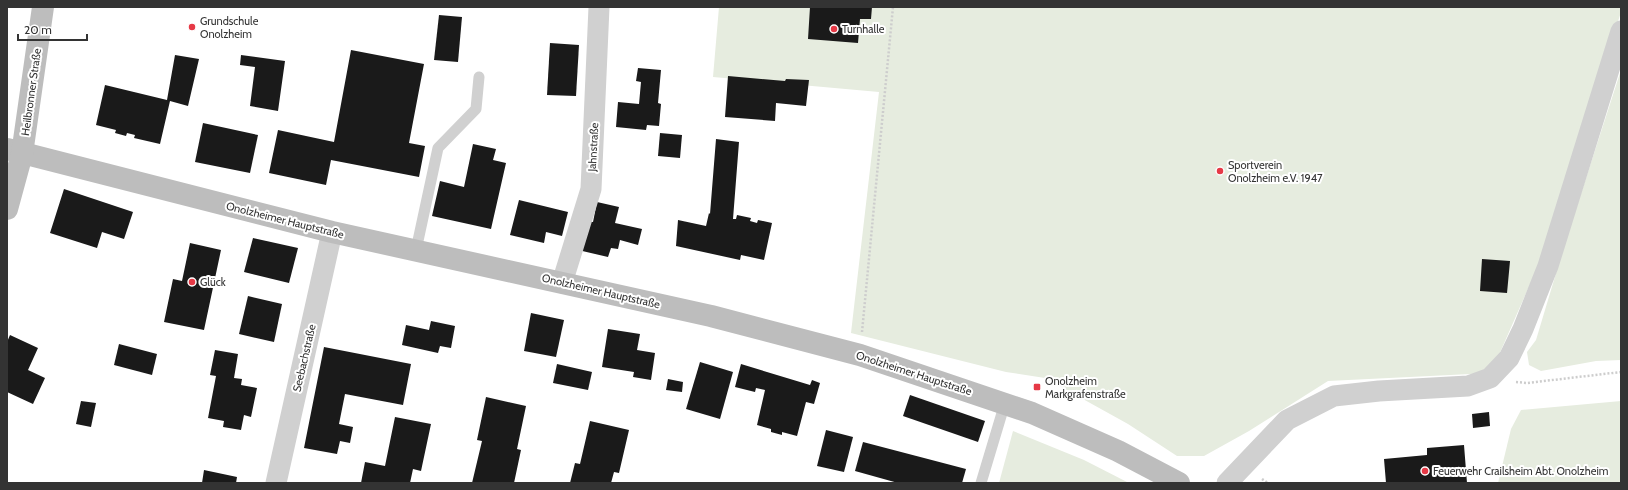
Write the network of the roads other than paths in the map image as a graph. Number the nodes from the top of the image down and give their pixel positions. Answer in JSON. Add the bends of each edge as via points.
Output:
{"nodes":[{"id":1,"x":43,"y":7,"type":"edge"},
{"id":2,"x":599,"y":7,"type":"edge"},
{"id":3,"x":1621,"y":31,"type":"edge"},
{"id":4,"x":479,"y":77,"type":"dead end"},
{"id":5,"x":15,"y":152,"type":"edge"},
{"id":6,"x":7,"y":208,"type":"edge"},
{"id":7,"x":332,"y":232,"type":"junction"},
{"id":8,"x":416,"y":250,"type":"junction"},
{"id":9,"x":562,"y":283,"type":"junction"},
{"id":10,"x":1005,"y":403,"type":"junction"},
{"id":11,"x":280,"y":482,"type":"edge"},
{"id":12,"x":981,"y":483,"type":"edge"},
{"id":13,"x":1179,"y":483,"type":"edge"},
{"id":14,"x":1227,"y":483,"type":"edge"}],
"edges":[{"from":1,"to":5,"type":"main road","name":"Heilbronner Straße"},
{"from":2,"to":9,"type":"street","name":"Jahnstraße","via":[[591,189]]},
{"from":3,"to":14,"type":"street","via":[[1548,266],[1509,358],[1490,378],[1468,386],[1380,390],[1334,396],[1287,420]]},
{"from":4,"to":8,"type":"lane","via":[[476,109],[438,148]]},
{"from":5,"to":6,"type":"main road","name":"Heilbronner Straße"},
{"from":5,"to":7,"type":"main road","name":"Onolzheimer Hauptstraße"},
{"from":7,"to":8,"type":"main road","name":"Onolzheimer Hauptstraße"},
{"from":7,"to":11,"type":"street","name":"Seebachstraße"},
{"from":8,"to":9,"type":"main road","name":"Onolzheimer Hauptstraße"},
{"from":9,"to":10,"type":"main road","name":"Onolzheimer Hauptstraße","via":[[711,316],[860,355]]},
{"from":10,"to":12,"type":"lane"},
{"from":10,"to":13,"type":"main road","name":"Onolzheimer Hauptstraße","via":[[1110,448]]}]}
